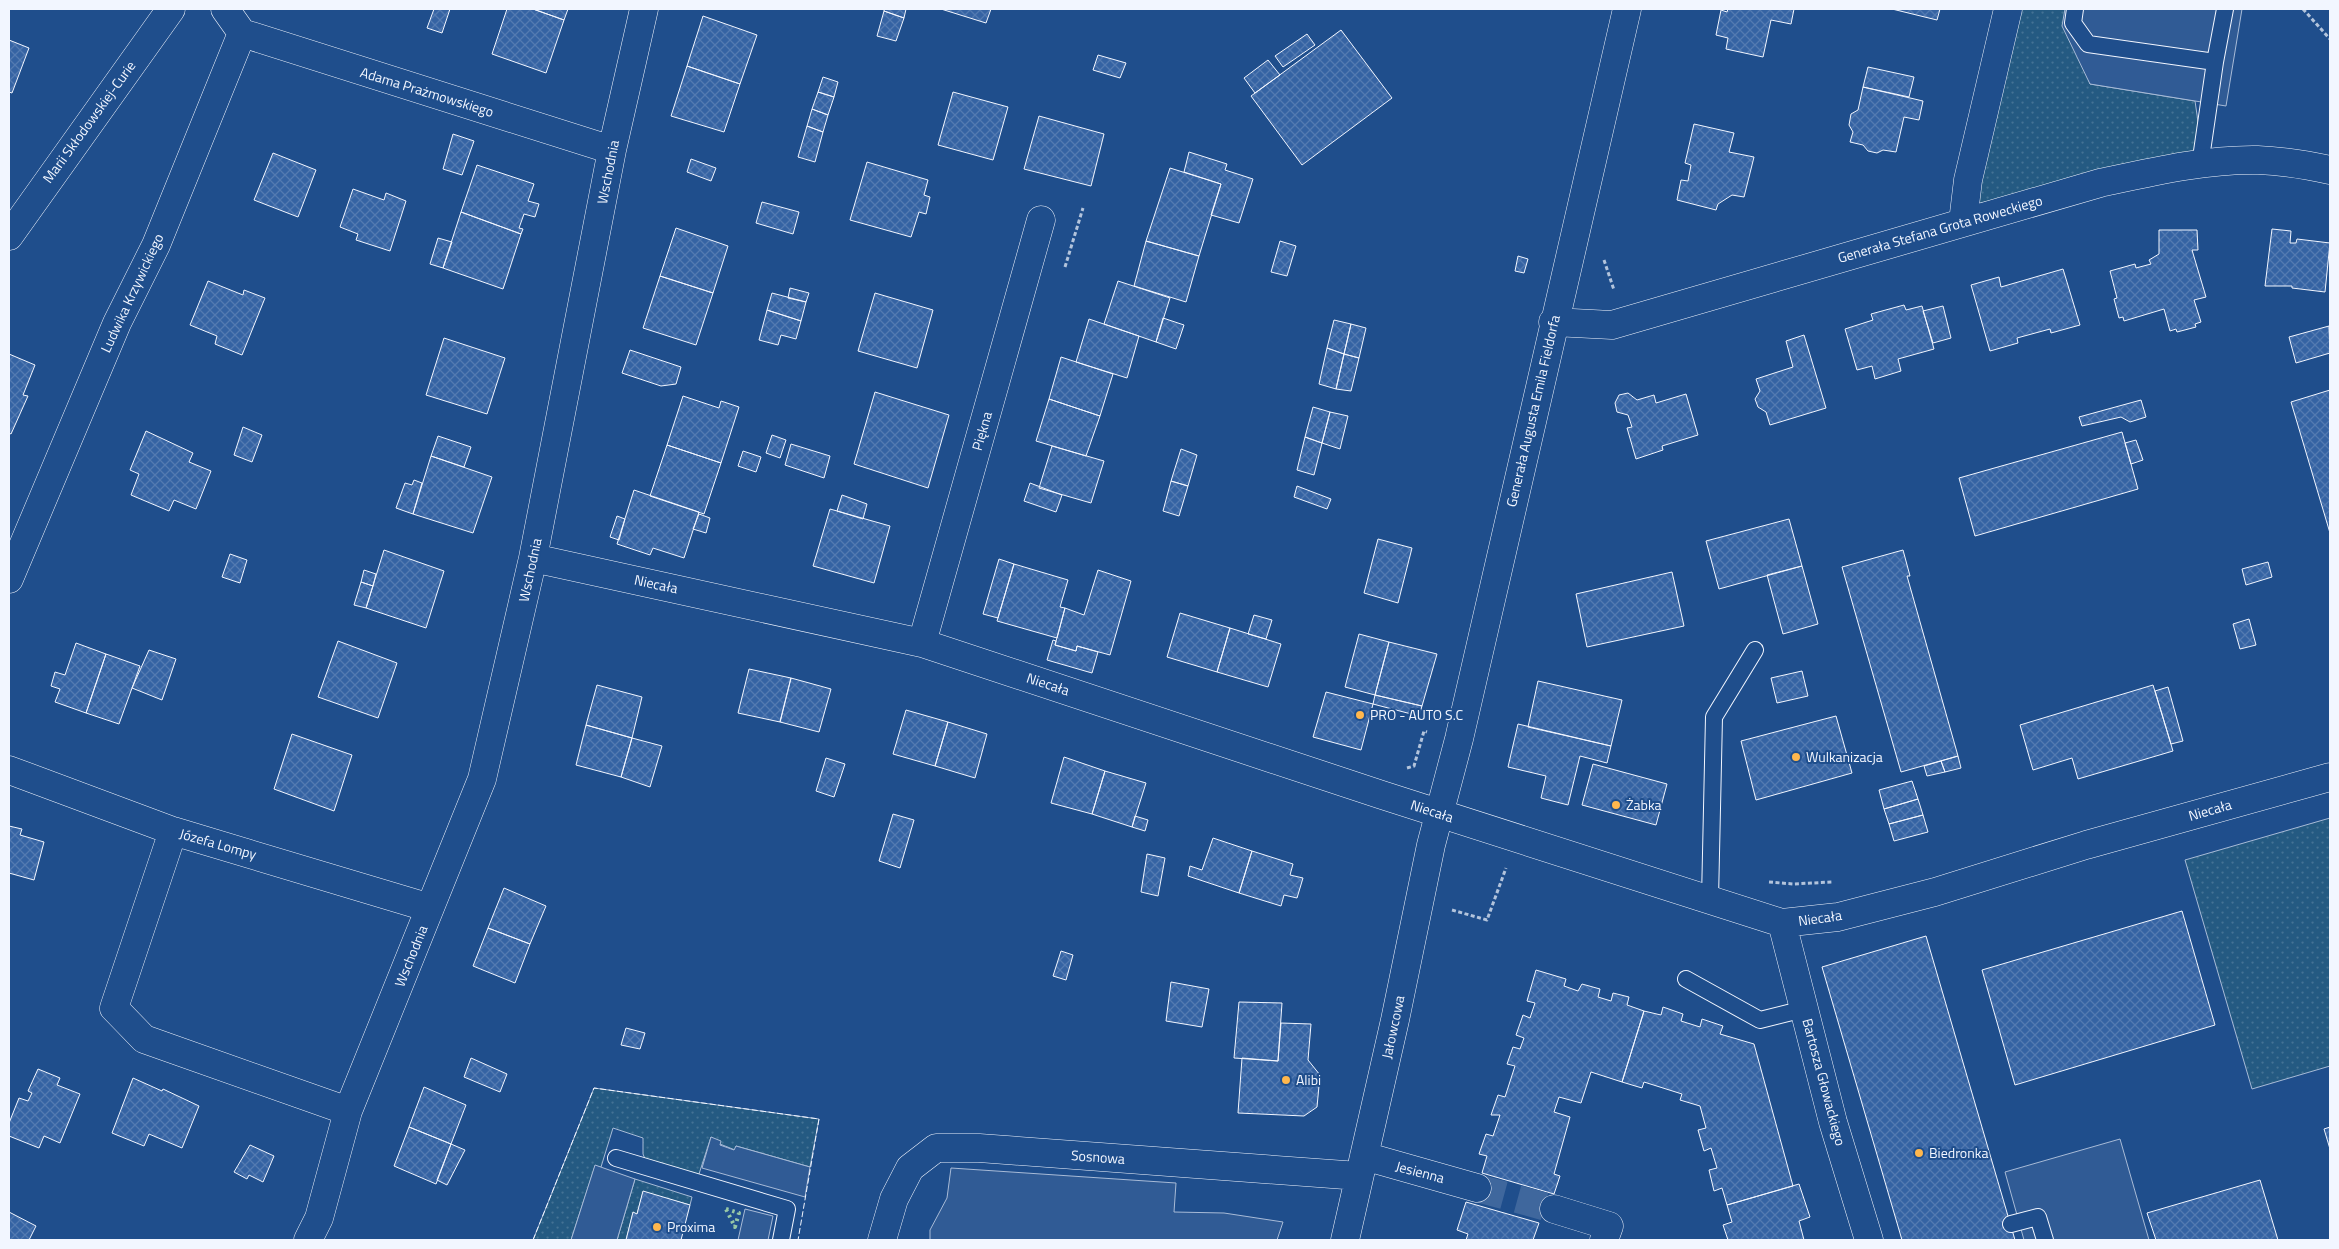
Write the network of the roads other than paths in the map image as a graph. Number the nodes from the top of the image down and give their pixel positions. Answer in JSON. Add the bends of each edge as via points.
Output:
{"nodes":[{"id":1,"x":171,"y":9,"type":"edge"},
{"id":2,"x":225,"y":9,"type":"edge"},
{"id":3,"x":644,"y":9,"type":"edge"},
{"id":4,"x":1627,"y":9,"type":"edge"},
{"id":5,"x":2008,"y":9,"type":"edge"},
{"id":6,"x":2076,"y":9,"type":"edge"},
{"id":7,"x":2225,"y":9,"type":"edge"},
{"id":8,"x":242,"y":33,"type":"junction"},
{"id":9,"x":2215,"y":62,"type":"junction"},
{"id":10,"x":612,"y":150,"type":"junction"},
{"id":11,"x":2200,"y":165,"type":"junction"},
{"id":12,"x":2330,"y":170,"type":"edge"},
{"id":13,"x":1041,"y":220,"type":"dead end"},
{"id":14,"x":1963,"y":222,"type":"junction"},
{"id":15,"x":9,"y":236,"type":"edge"},
{"id":16,"x":1554,"y":322,"type":"junction"},
{"id":17,"x":533,"y":558,"type":"junction"},
{"id":18,"x":9,"y":579,"type":"edge"},
{"id":19,"x":922,"y":642,"type":"junction"},
{"id":20,"x":1754,"y":650,"type":"dead end"},
{"id":21,"x":9,"y":770,"type":"edge"},
{"id":22,"x":2330,"y":777,"type":"edge"},
{"id":23,"x":1438,"y":813,"type":"junction"},
{"id":24,"x":173,"y":831,"type":"junction"},
{"id":25,"x":1710,"y":899,"type":"junction"},
{"id":26,"x":430,"y":908,"type":"junction"},
{"id":27,"x":1782,"y":923,"type":"junction"},
{"id":28,"x":1686,"y":979,"type":"dead end"},
{"id":29,"x":1804,"y":1009,"type":"junction"},
{"id":30,"x":348,"y":1111,"type":"junction"},
{"id":31,"x":616,"y":1158,"type":"dead end"},
{"id":32,"x":1362,"y":1166,"type":"junction"},
{"id":33,"x":1477,"y":1188,"type":"tunnel mouth"},
{"id":34,"x":1554,"y":1209,"type":"tunnel mouth"},
{"id":35,"x":2011,"y":1224,"type":"dead end"},
{"id":36,"x":884,"y":1237,"type":"edge"},
{"id":37,"x":308,"y":1240,"type":"edge"},
{"id":38,"x":781,"y":1240,"type":"edge"},
{"id":39,"x":1345,"y":1240,"type":"edge"},
{"id":40,"x":1604,"y":1240,"type":"edge"},
{"id":41,"x":1869,"y":1240,"type":"edge"},
{"id":42,"x":2045,"y":1240,"type":"edge"}],
"edges":[{"from":1,"to":15,"type":"street","name":"Marii Skłodowskiej-Curie"},
{"from":2,"to":8,"type":"street"},
{"from":3,"to":10,"type":"street","name":"Wschodnia"},
{"from":4,"to":16,"type":"street","name":"Generała Augusta Emila Fieldorfa"},
{"from":5,"to":14,"type":"street","via":[[1968,180]]},
{"from":6,"to":9,"type":"lane","via":[[2072,23],[2088,44]]},
{"from":7,"to":9,"type":"lane"},
{"from":8,"to":10,"type":"street","name":"Adama Prażmowskiego"},
{"from":8,"to":18,"type":"street","name":"Ludwika Krzywickiego","via":[[156,245],[117,323]]},
{"from":9,"to":11,"type":"lane"},
{"from":10,"to":17,"type":"street","name":"Wschodnia"},
{"from":11,"to":12,"type":"street","name":"Generała Stefana Grota Roweckiego","via":[[2258,160]]},
{"from":11,"to":14,"type":"street","name":"Generała Stefana Grota Roweckiego","via":[[2100,183]]},
{"from":13,"to":19,"type":"street","name":"Piękna"},
{"from":14,"to":16,"type":"street","name":"Generała Stefana Grota Roweckiego","via":[[1612,325]]},
{"from":16,"to":23,"type":"street","name":"Generała Augusta Emila Fieldorfa","via":[[1459,739]]},
{"from":17,"to":19,"type":"street","name":"Niecała"},
{"from":17,"to":26,"type":"street","name":"Wschodnia","via":[[482,779]]},
{"from":19,"to":23,"type":"street","name":"Niecała"},
{"from":20,"to":25,"type":"lane","via":[[1714,717]]},
{"from":21,"to":24,"type":"street","name":"Józefa Lompy"},
{"from":22,"to":27,"type":"street","name":"Niecała","via":[[2086,845],[1935,892],[1838,917]]},
{"from":23,"to":25,"type":"street","name":"Niecała"},
{"from":23,"to":32,"type":"street","name":"Jałowcowa"},
{"from":24,"to":26,"type":"street","name":"Józefa Lompy"},
{"from":24,"to":30,"type":"street","via":[[114,1008],[144,1039]]},
{"from":25,"to":27,"type":"street","name":"Niecała"},
{"from":26,"to":30,"type":"street","name":"Wschodnia"},
{"from":27,"to":29,"type":"street","name":"Bartosza Głowackiego"},
{"from":28,"to":29,"type":"lane","via":[[1760,1020]]},
{"from":29,"to":41,"type":"street","name":"Bartosza Głowackiego","via":[[1833,1122]]},
{"from":30,"to":37,"type":"street","name":"Wschodnia","via":[[319,1218]]},
{"from":31,"to":38,"type":"lane","via":[[787,1208]]},
{"from":32,"to":33,"type":"street","name":"Jesienna"},
{"from":32,"to":36,"type":"street","name":"Sosnowa","via":[[936,1148],[910,1168],[894,1199]]},
{"from":32,"to":39,"type":"street","name":"Jałowcowa"},
{"from":34,"to":40,"type":"street","via":[[1609,1226]]},
{"from":35,"to":42,"type":"lane","via":[[2038,1217]]}]}
